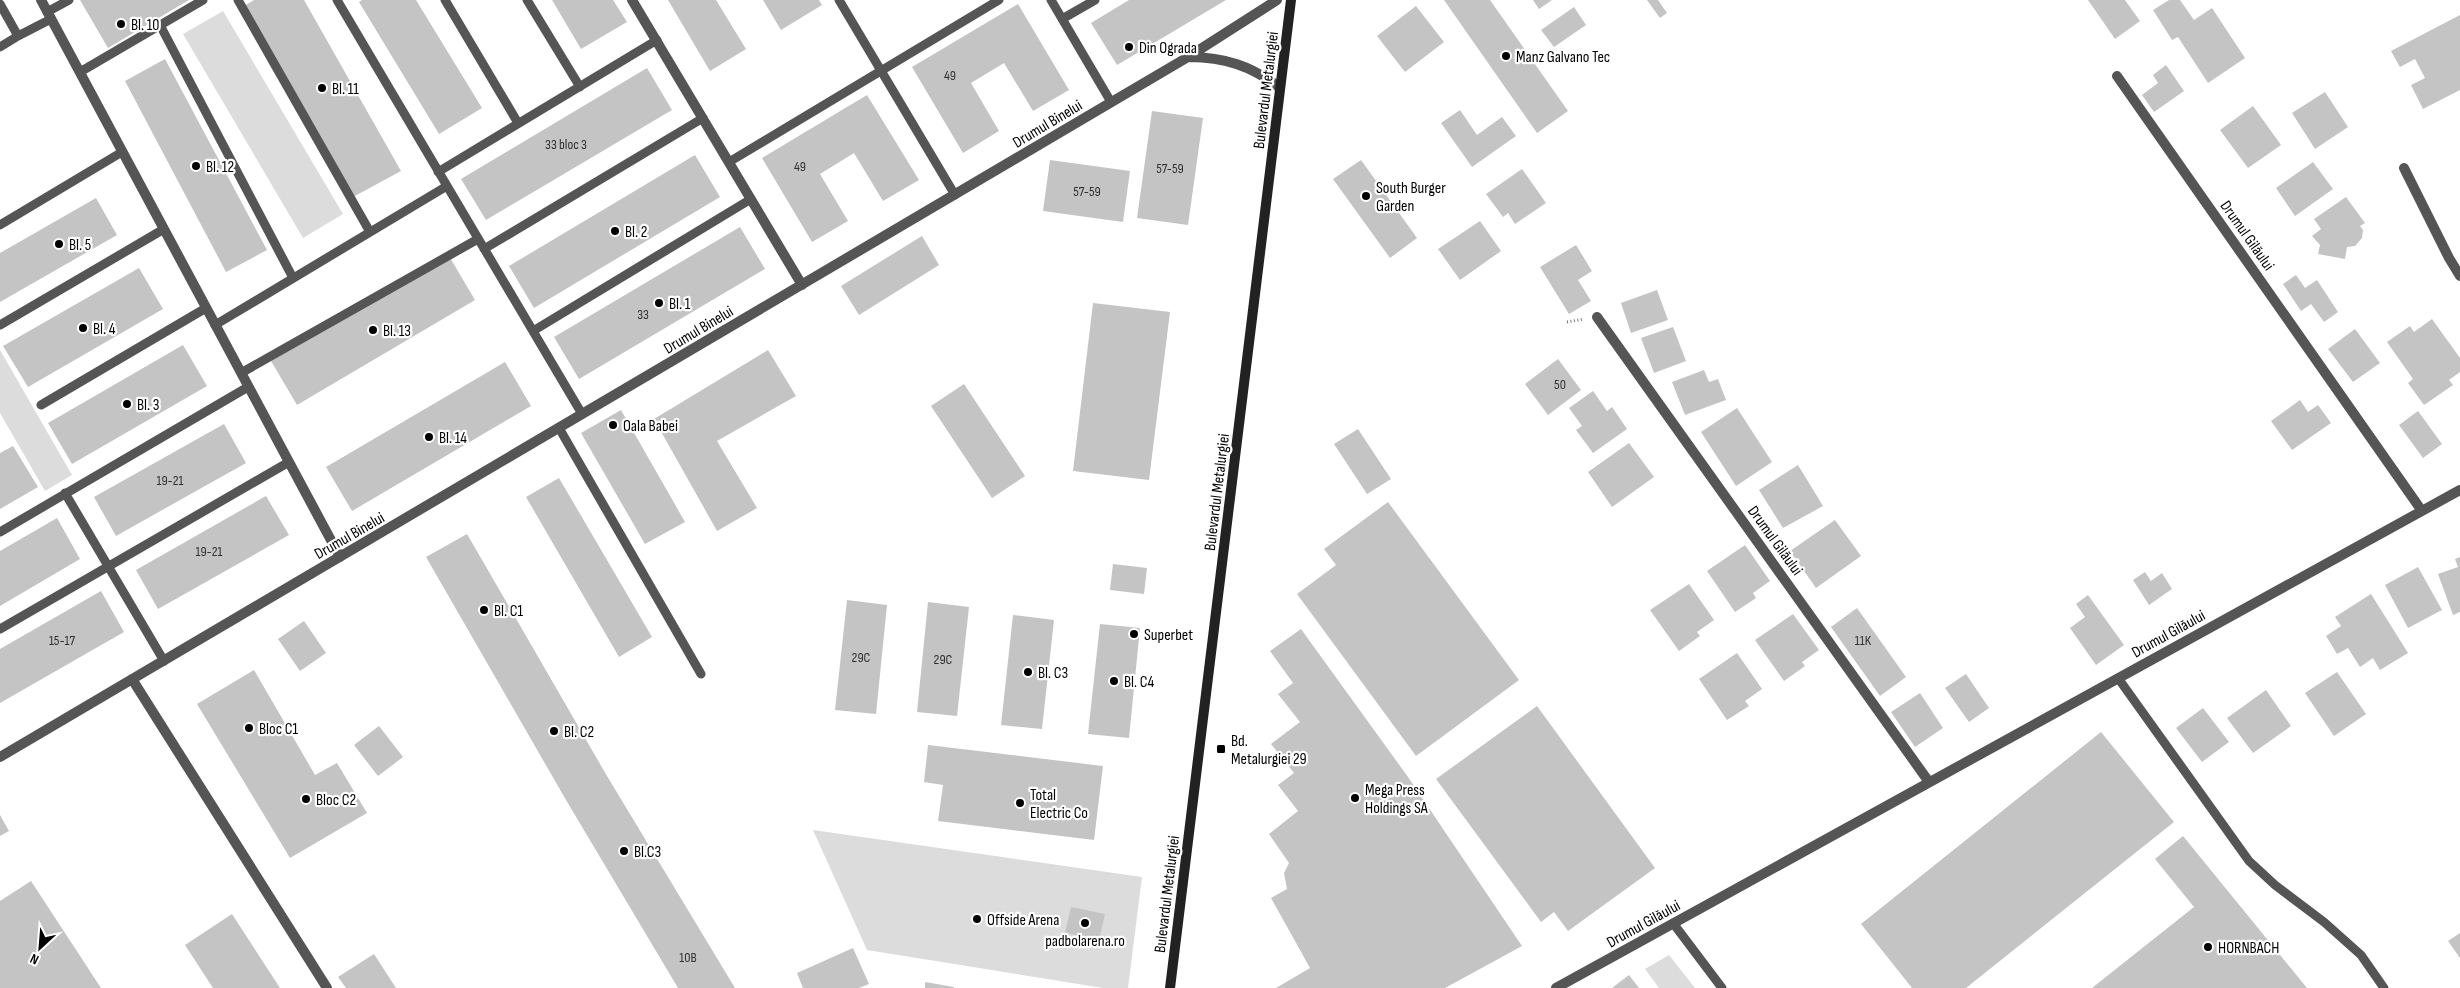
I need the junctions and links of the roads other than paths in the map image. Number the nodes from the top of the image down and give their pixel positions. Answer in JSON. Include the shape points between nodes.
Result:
{"nodes":[{"id":1,"x":41,"y":0,"type":"edge"},
{"id":2,"x":69,"y":0,"type":"edge"},
{"id":3,"x":203,"y":0,"type":"edge"},
{"id":4,"x":238,"y":0,"type":"edge"},
{"id":5,"x":338,"y":0,"type":"edge"},
{"id":6,"x":445,"y":0,"type":"edge"},
{"id":7,"x":527,"y":0,"type":"edge"},
{"id":8,"x":632,"y":0,"type":"edge"},
{"id":9,"x":839,"y":0,"type":"edge"},
{"id":10,"x":999,"y":0,"type":"edge"},
{"id":11,"x":1051,"y":0,"type":"edge"},
{"id":12,"x":1095,"y":0,"type":"edge"},
{"id":13,"x":1277,"y":0,"type":"edge"},
{"id":14,"x":1291,"y":0,"type":"edge"},
{"id":15,"x":0,"y":4,"type":"edge"},
{"id":16,"x":49,"y":16,"type":"junction"},
{"id":17,"x":1062,"y":19,"type":"junction"},
{"id":18,"x":160,"y":26,"type":"junction"},
{"id":19,"x":18,"y":36,"type":"junction"},
{"id":20,"x":656,"y":40,"type":"junction"},
{"id":21,"x":0,"y":47,"type":"edge"},
{"id":22,"x":1188,"y":57,"type":"junction"},
{"id":23,"x":881,"y":71,"type":"junction"},
{"id":24,"x":80,"y":72,"type":"junction"},
{"id":25,"x":2117,"y":76,"type":"dead end"},
{"id":26,"x":580,"y":87,"type":"junction"},
{"id":27,"x":1280,"y":88,"type":"junction"},
{"id":28,"x":1111,"y":102,"type":"junction"},
{"id":29,"x":703,"y":118,"type":"junction"},
{"id":30,"x":518,"y":123,"type":"junction"},
{"id":31,"x":122,"y":152,"type":"junction"},
{"id":32,"x":729,"y":162,"type":"junction"},
{"id":33,"x":2404,"y":168,"type":"dead end"},
{"id":34,"x":438,"y":172,"type":"junction"},
{"id":35,"x":447,"y":186,"type":"junction"},
{"id":36,"x":955,"y":195,"type":"junction"},
{"id":37,"x":751,"y":200,"type":"junction"},
{"id":38,"x":0,"y":224,"type":"edge"},
{"id":39,"x":164,"y":229,"type":"junction"},
{"id":40,"x":370,"y":232,"type":"junction"},
{"id":41,"x":478,"y":239,"type":"junction"},
{"id":42,"x":484,"y":249,"type":"junction"},
{"id":43,"x":2460,"y":276,"type":"edge"},
{"id":44,"x":293,"y":278,"type":"junction"},
{"id":45,"x":802,"y":284,"type":"junction"},
{"id":46,"x":206,"y":308,"type":"junction"},
{"id":47,"x":1597,"y":317,"type":"dead end"},
{"id":48,"x":0,"y":325,"type":"edge"},
{"id":49,"x":215,"y":325,"type":"junction"},
{"id":50,"x":533,"y":331,"type":"junction"},
{"id":51,"x":241,"y":373,"type":"junction"},
{"id":52,"x":248,"y":387,"type":"junction"},
{"id":53,"x":42,"y":405,"type":"dead end"},
{"id":54,"x":582,"y":414,"type":"junction"},
{"id":55,"x":559,"y":428,"type":"junction"},
{"id":56,"x":289,"y":462,"type":"junction"},
{"id":57,"x":2460,"y":490,"type":"edge"},
{"id":58,"x":66,"y":493,"type":"junction"},
{"id":59,"x":2422,"y":511,"type":"junction"},
{"id":60,"x":0,"y":532,"type":"edge"},
{"id":61,"x":340,"y":558,"type":"junction"},
{"id":62,"x":108,"y":566,"type":"junction"},
{"id":63,"x":0,"y":629,"type":"edge"},
{"id":64,"x":164,"y":661,"type":"junction"},
{"id":65,"x":701,"y":674,"type":"dead end"},
{"id":66,"x":2118,"y":678,"type":"junction"},
{"id":67,"x":132,"y":679,"type":"junction"},
{"id":68,"x":1,"y":754,"type":"edge"},
{"id":69,"x":1928,"y":782,"type":"junction"},
{"id":70,"x":1673,"y":923,"type":"junction"},
{"id":71,"x":327,"y":988,"type":"edge"},
{"id":72,"x":1170,"y":988,"type":"edge"},
{"id":73,"x":1556,"y":988,"type":"edge"},
{"id":74,"x":1722,"y":988,"type":"edge"},
{"id":75,"x":2384,"y":988,"type":"edge"}],
"edges":[{"from":1,"to":16,"type":"street"},
{"from":2,"to":16,"type":"lane"},
{"from":3,"to":18,"type":"lane"},
{"from":4,"to":40,"type":"lane"},
{"from":5,"to":34,"type":"lane"},
{"from":6,"to":30,"type":"lane"},
{"from":7,"to":26,"type":"lane"},
{"from":8,"to":20,"type":"street"},
{"from":9,"to":23,"type":"lane"},
{"from":10,"to":23,"type":"lane"},
{"from":11,"to":17,"type":"lane"},
{"from":12,"to":17,"type":"lane"},
{"from":13,"to":22,"type":"street","name":"Drumul Binelui"},
{"from":14,"to":27,"type":"main road","name":"Bulevardul Metalurgiei"},
{"from":15,"to":19,"type":"lane"},
{"from":16,"to":19,"type":"lane"},
{"from":16,"to":24,"type":"street"},
{"from":17,"to":28,"type":"lane"},
{"from":18,"to":24,"type":"lane"},
{"from":18,"to":44,"type":"lane"},
{"from":19,"to":21,"type":"lane"},
{"from":20,"to":26,"type":"lane"},
{"from":20,"to":29,"type":"street"},
{"from":22,"to":27,"type":"street","via":[[1223,59],[1238,64],[1261,74]]},
{"from":22,"to":28,"type":"street","name":"Drumul Binelui"},
{"from":23,"to":32,"type":"lane"},
{"from":23,"to":36,"type":"lane"},
{"from":24,"to":31,"type":"street"},
{"from":25,"to":59,"type":"street","name":"Drumul Gilăului"},
{"from":26,"to":30,"type":"lane"},
{"from":27,"to":72,"type":"main road","name":"Bulevardul Metalurgiei"},
{"from":28,"to":36,"type":"street","name":"Drumul Binelui"},
{"from":29,"to":32,"type":"street"},
{"from":29,"to":42,"type":"lane"},
{"from":30,"to":34,"type":"lane"},
{"from":31,"to":38,"type":"lane"},
{"from":31,"to":39,"type":"street"},
{"from":32,"to":37,"type":"street"},
{"from":33,"to":43,"type":"street"},
{"from":34,"to":35,"type":"lane"},
{"from":35,"to":40,"type":"lane"},
{"from":35,"to":41,"type":"lane"},
{"from":36,"to":45,"type":"street","name":"Drumul Binelui"},
{"from":37,"to":45,"type":"street"},
{"from":37,"to":50,"type":"lane"},
{"from":39,"to":46,"type":"street"},
{"from":39,"to":48,"type":"lane"},
{"from":40,"to":44,"type":"lane"},
{"from":41,"to":42,"type":"lane"},
{"from":41,"to":51,"type":"lane"},
{"from":42,"to":50,"type":"lane"},
{"from":44,"to":49,"type":"lane"},
{"from":45,"to":54,"type":"street","name":"Drumul Binelui"},
{"from":46,"to":49,"type":"street"},
{"from":46,"to":53,"type":"lane"},
{"from":47,"to":69,"type":"street","name":"Drumul Gilăului"},
{"from":49,"to":51,"type":"street"},
{"from":50,"to":54,"type":"lane"},
{"from":51,"to":52,"type":"street"},
{"from":52,"to":56,"type":"street"},
{"from":52,"to":58,"type":"lane"},
{"from":54,"to":55,"type":"street","name":"Drumul Binelui"},
{"from":55,"to":61,"type":"street","name":"Drumul Binelui"},
{"from":55,"to":65,"type":"lane"},
{"from":56,"to":61,"type":"street"},
{"from":56,"to":62,"type":"lane"},
{"from":57,"to":59,"type":"street","name":"Drumul Gilăului"},
{"from":58,"to":60,"type":"lane"},
{"from":58,"to":62,"type":"lane"},
{"from":59,"to":66,"type":"street","name":"Drumul Gilăului"},
{"from":61,"to":64,"type":"street","name":"Drumul Binelui"},
{"from":62,"to":63,"type":"lane"},
{"from":62,"to":64,"type":"lane"},
{"from":64,"to":67,"type":"street","name":"Drumul Binelui"},
{"from":66,"to":69,"type":"street","name":"Drumul Gilăului"},
{"from":66,"to":75,"type":"lane","via":[[2249,861],[2361,955]]},
{"from":67,"to":68,"type":"street","name":"Drumul Binelui"},
{"from":67,"to":71,"type":"street"},
{"from":69,"to":70,"type":"street","name":"Drumul Gilăului"},
{"from":70,"to":73,"type":"street","name":"Drumul Gilăului"},
{"from":70,"to":74,"type":"lane"}]}
